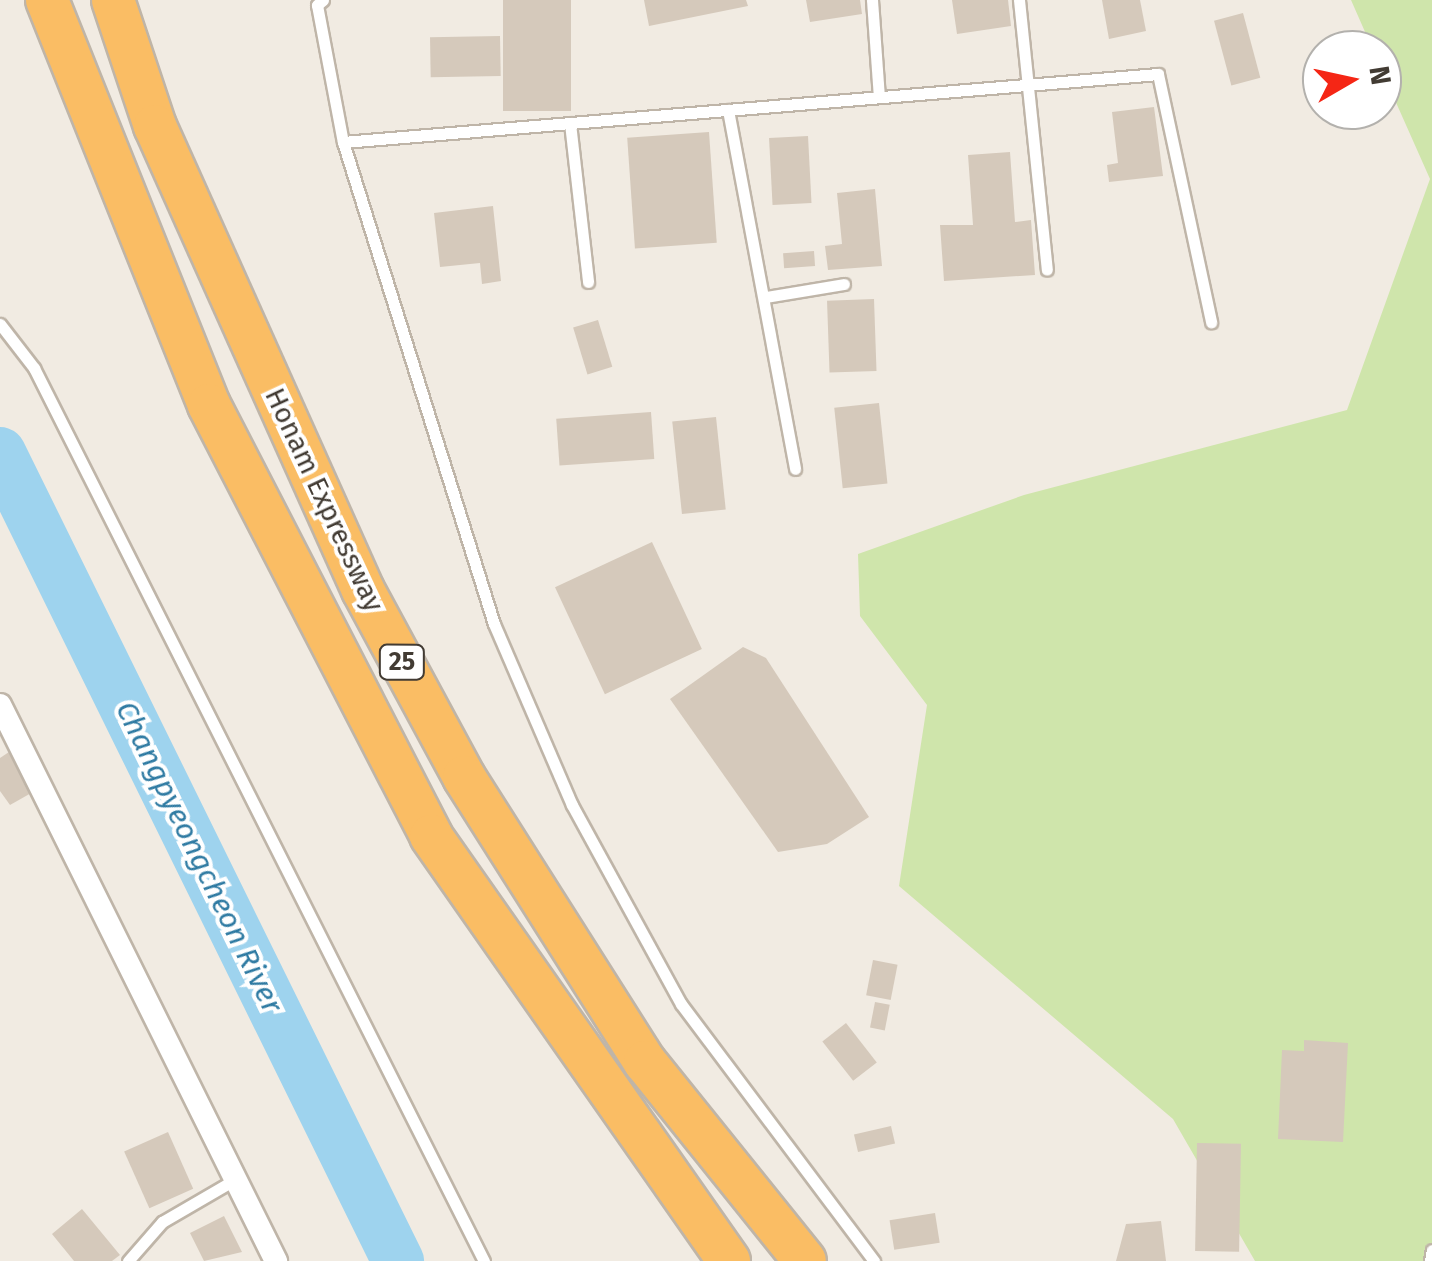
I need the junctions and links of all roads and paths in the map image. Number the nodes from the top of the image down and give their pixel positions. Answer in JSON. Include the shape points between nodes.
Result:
{"nodes":[{"id":1,"x":47,"y":0,"type":"edge"},
{"id":2,"x":113,"y":0,"type":"edge"},
{"id":3,"x":323,"y":0,"type":"edge"},
{"id":4,"x":872,"y":0,"type":"edge"},
{"id":5,"x":1019,"y":0,"type":"edge"},
{"id":6,"x":1028,"y":85,"type":"junction"},
{"id":7,"x":878,"y":98,"type":"junction"},
{"id":8,"x":728,"y":110,"type":"junction"},
{"id":9,"x":570,"y":124,"type":"junction"},
{"id":10,"x":343,"y":142,"type":"junction"},
{"id":11,"x":1047,"y":270,"type":"dead end"},
{"id":12,"x":588,"y":282,"type":"dead end"},
{"id":13,"x":844,"y":284,"type":"dead end"},
{"id":14,"x":766,"y":297,"type":"junction"},
{"id":15,"x":1211,"y":322,"type":"dead end"},
{"id":16,"x":0,"y":324,"type":"edge"},
{"id":17,"x":795,"y":469,"type":"dead end"},
{"id":18,"x":0,"y":705,"type":"edge"},
{"id":19,"x":236,"y":1179,"type":"junction"},
{"id":20,"x":1432,"y":1250,"type":"edge"},
{"id":21,"x":128,"y":1261,"type":"edge"},
{"id":22,"x":276,"y":1261,"type":"edge"},
{"id":23,"x":484,"y":1261,"type":"edge"},
{"id":24,"x":729,"y":1261,"type":"edge"},
{"id":25,"x":805,"y":1261,"type":"edge"},
{"id":26,"x":874,"y":1261,"type":"edge"},
{"id":27,"x":1430,"y":1261,"type":"edge"}],
"edges":[{"from":1,"to":24,"type":"highway","name":"Honam Expressway","number":"25","via":[[209,406],[431,836]]},
{"from":2,"to":25,"type":"highway","name":"Honam Expressway","number":"25","via":[[155,126],[363,590],[464,776],[645,1062]]},
{"from":3,"to":10,"type":"lane","via":[[316,5]]},
{"from":4,"to":7,"type":"lane"},
{"from":5,"to":6,"type":"lane"},
{"from":6,"to":7,"type":"lane"},
{"from":6,"to":11,"type":"lane"},
{"from":6,"to":15,"type":"lane","via":[[1158,74]]},
{"from":7,"to":8,"type":"lane"},
{"from":8,"to":9,"type":"lane"},
{"from":8,"to":14,"type":"lane"},
{"from":9,"to":10,"type":"lane"},
{"from":9,"to":12,"type":"lane"},
{"from":10,"to":26,"type":"lane","via":[[494,624],[572,805],[681,1004]]},
{"from":13,"to":14,"type":"lane"},
{"from":14,"to":17,"type":"lane"},
{"from":16,"to":23,"type":"lane","via":[[34,368]]},
{"from":18,"to":19,"type":"street"},
{"from":19,"to":21,"type":"lane","via":[[162,1222]]},
{"from":19,"to":22,"type":"street"},
{"from":20,"to":27,"type":"lane"}]}
